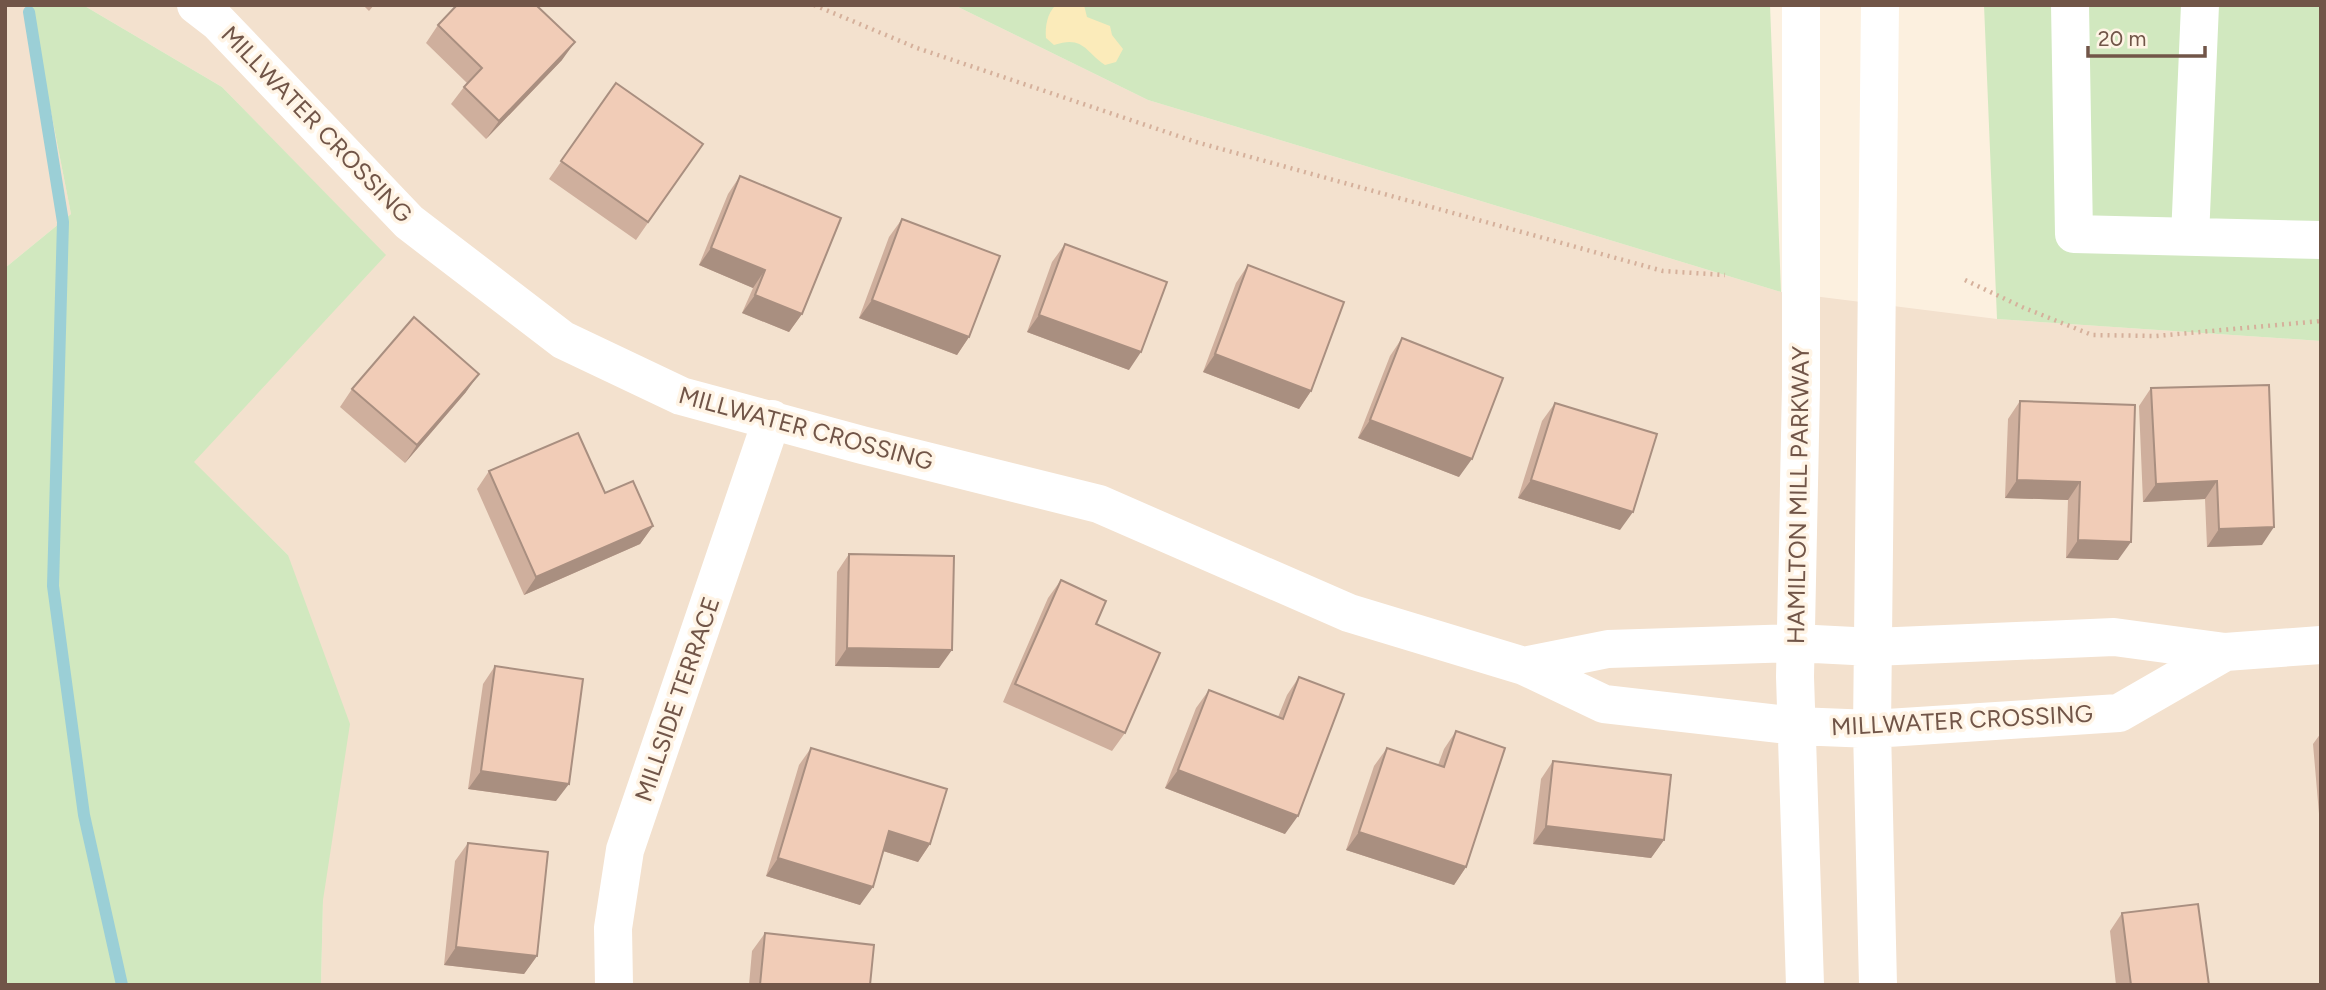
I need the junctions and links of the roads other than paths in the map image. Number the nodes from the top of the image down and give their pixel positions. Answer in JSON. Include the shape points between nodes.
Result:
{"nodes":[{"id":1,"x":196,"y":5,"type":"edge"},
{"id":2,"x":1801,"y":5,"type":"edge"},
{"id":3,"x":1880,"y":5,"type":"edge"},
{"id":4,"x":2070,"y":5,"type":"edge"},
{"id":5,"x":2200,"y":5,"type":"edge"},
{"id":6,"x":2190,"y":237,"type":"junction"},
{"id":7,"x":2321,"y":240,"type":"edge"},
{"id":8,"x":772,"y":419,"type":"junction"},
{"id":9,"x":2321,"y":618,"type":"edge"},
{"id":10,"x":1795,"y":643,"type":"junction"},
{"id":11,"x":2321,"y":645,"type":"edge"},
{"id":12,"x":1873,"y":647,"type":"junction"},
{"id":13,"x":2225,"y":652,"type":"junction"},
{"id":14,"x":1524,"y":666,"type":"junction"},
{"id":15,"x":1796,"y":726,"type":"junction"},
{"id":16,"x":1872,"y":729,"type":"junction"},
{"id":17,"x":614,"y":985,"type":"edge"},
{"id":18,"x":1805,"y":985,"type":"edge"},
{"id":19,"x":1878,"y":985,"type":"edge"}],
"edges":[{"from":1,"to":8,"type":"street","name":"MILLWATER CROSSING","via":[[218,22],[410,222],[563,341],[681,396]]},
{"from":2,"to":10,"type":"street","name":"HAMILTON MILL PARKWAY","via":[[1801,387]]},
{"from":3,"to":12,"type":"street"},
{"from":4,"to":6,"type":"street","via":[[2074,234]]},
{"from":5,"to":6,"type":"street"},
{"from":6,"to":7,"type":"street"},
{"from":8,"to":14,"type":"street","name":"MILLWATER CROSSING","via":[[1099,504],[1349,613]]},
{"from":8,"to":17,"type":"street","name":"MILLSIDE TERRACE","via":[[625,850],[613,928]]},
{"from":9,"to":11,"type":"street"},
{"from":10,"to":12,"type":"street","name":"MILLWATER CROSSING"},
{"from":10,"to":14,"type":"street","name":"MILLWATER CROSSING","via":[[1608,649]]},
{"from":10,"to":15,"type":"street","name":"HAMILTON MILL PARKWAY"},
{"from":11,"to":13,"type":"street","name":"MILLWATER CROSSING"},
{"from":12,"to":13,"type":"street","name":"MILLWATER CROSSING","via":[[2114,636]]},
{"from":12,"to":16,"type":"street"},
{"from":13,"to":16,"type":"street","name":"MILLWATER CROSSING","via":[[2119,713]]},
{"from":14,"to":15,"type":"street","name":"MILLWATER CROSSING","via":[[1604,704]]},
{"from":15,"to":16,"type":"street","name":"MILLWATER CROSSING"},
{"from":15,"to":18,"type":"street","name":"HAMILTON MILL PARKWAY"},
{"from":16,"to":19,"type":"street"}]}
